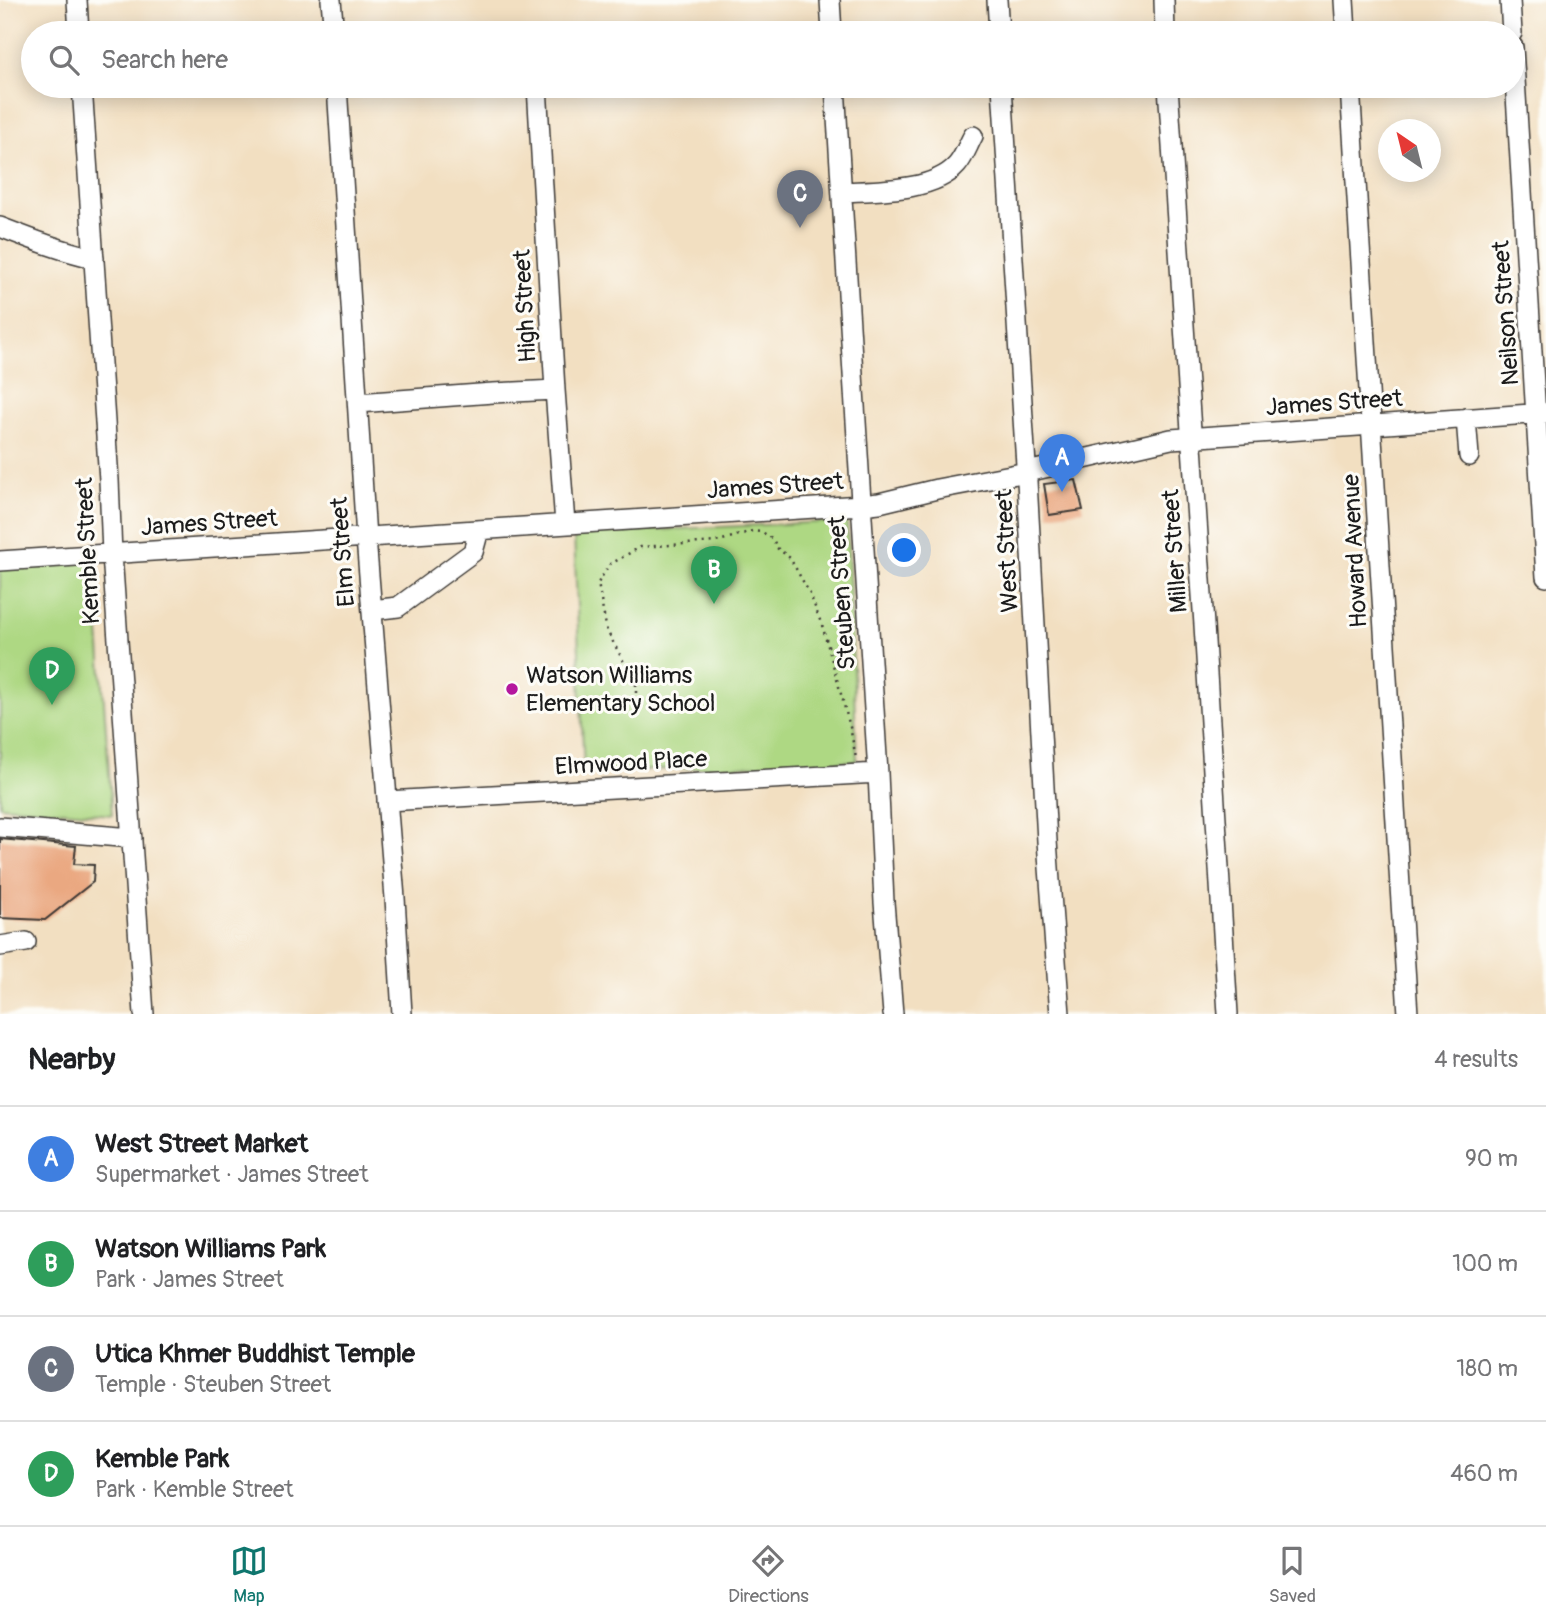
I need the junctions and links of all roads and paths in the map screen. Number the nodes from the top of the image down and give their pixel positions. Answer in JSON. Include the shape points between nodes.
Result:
{"nodes":[{"id":1,"x":77,"y":0,"type":"edge"},
{"id":2,"x":331,"y":0,"type":"edge"},
{"id":3,"x":830,"y":0,"type":"edge"},
{"id":4,"x":997,"y":0,"type":"edge"},
{"id":5,"x":1164,"y":0,"type":"edge"},
{"id":6,"x":1344,"y":0,"type":"edge"},
{"id":7,"x":1510,"y":0,"type":"edge"},
{"id":8,"x":78,"y":21,"type":"edge"},
{"id":9,"x":333,"y":21,"type":"edge"},
{"id":10,"x":831,"y":21,"type":"edge"},
{"id":11,"x":998,"y":21,"type":"edge"},
{"id":12,"x":1165,"y":21,"type":"edge"},
{"id":13,"x":1345,"y":21,"type":"edge"},
{"id":14,"x":1511,"y":21,"type":"edge"},
{"id":15,"x":83,"y":98,"type":"edge"},
{"id":16,"x":338,"y":98,"type":"edge"},
{"id":17,"x":538,"y":98,"type":"edge"},
{"id":18,"x":836,"y":98,"type":"edge"},
{"id":19,"x":1003,"y":98,"type":"edge"},
{"id":20,"x":1169,"y":98,"type":"edge"},
{"id":21,"x":1351,"y":98,"type":"edge"},
{"id":22,"x":1517,"y":98,"type":"edge"},
{"id":23,"x":974,"y":136,"type":"dead end"},
{"id":24,"x":842,"y":192,"type":"junction"},
{"id":25,"x":0,"y":227,"type":"edge"},
{"id":26,"x":94,"y":258,"type":"junction"},
{"id":27,"x":555,"y":390,"type":"junction"},
{"id":28,"x":358,"y":403,"type":"junction"},
{"id":29,"x":1541,"y":413,"type":"edge"},
{"id":30,"x":1466,"y":418,"type":"junction"},
{"id":31,"x":1372,"y":425,"type":"junction"},
{"id":32,"x":1192,"y":437,"type":"junction"},
{"id":33,"x":1469,"y":456,"type":"dead end"},
{"id":34,"x":1027,"y":472,"type":"junction"},
{"id":35,"x":860,"y":505,"type":"junction"},
{"id":36,"x":565,"y":524,"type":"junction"},
{"id":37,"x":479,"y":530,"type":"junction"},
{"id":38,"x":366,"y":538,"type":"junction"},
{"id":39,"x":112,"y":554,"type":"junction"},
{"id":40,"x":0,"y":561,"type":"edge"},
{"id":41,"x":1546,"y":577,"type":"edge"},
{"id":42,"x":372,"y":610,"type":"junction"},
{"id":43,"x":636,"y":700,"type":"dead end"},
{"id":44,"x":857,"y":761,"type":"dead end"},
{"id":45,"x":878,"y":773,"type":"junction"},
{"id":46,"x":387,"y":801,"type":"junction"},
{"id":47,"x":0,"y":827,"type":"edge"},
{"id":48,"x":132,"y":838,"type":"junction"},
{"id":49,"x":26,"y":942,"type":"dead end"},
{"id":50,"x":0,"y":946,"type":"edge"},
{"id":51,"x":144,"y":1014,"type":"edge"},
{"id":52,"x":402,"y":1014,"type":"edge"},
{"id":53,"x":893,"y":1014,"type":"edge"},
{"id":54,"x":1060,"y":1014,"type":"edge"},
{"id":55,"x":1227,"y":1014,"type":"edge"},
{"id":56,"x":1408,"y":1014,"type":"edge"}],
"edges":[{"from":1,"to":8,"type":"street"},
{"from":2,"to":9,"type":"street"},
{"from":3,"to":10,"type":"street"},
{"from":4,"to":11,"type":"street"},
{"from":5,"to":12,"type":"street"},
{"from":6,"to":13,"type":"street"},
{"from":7,"to":14,"type":"street"},
{"from":15,"to":26,"type":"street","name":"Kemble Street"},
{"from":16,"to":28,"type":"street","name":"Elm Street"},
{"from":17,"to":27,"type":"street","name":"High Street"},
{"from":18,"to":24,"type":"street","name":"Steuben Street"},
{"from":19,"to":34,"type":"street","name":"West Street"},
{"from":20,"to":32,"type":"street","name":"Miller Street"},
{"from":21,"to":31,"type":"street","name":"Howard Avenue"},
{"from":22,"to":29,"type":"street","name":"Neilson Street"},
{"from":23,"to":24,"type":"street","via":[[957,165],[938,180]]},
{"from":24,"to":35,"type":"street","name":"Steuben Street"},
{"from":25,"to":26,"type":"street"},
{"from":26,"to":39,"type":"street","name":"Kemble Street"},
{"from":27,"to":28,"type":"street"},
{"from":27,"to":36,"type":"street","name":"High Street"},
{"from":28,"to":38,"type":"street","name":"Elm Street"},
{"from":29,"to":30,"type":"street","name":"James Street"},
{"from":29,"to":41,"type":"street","name":"Neilson Street"},
{"from":30,"to":31,"type":"street","name":"James Street"},
{"from":30,"to":33,"type":"street"},
{"from":31,"to":32,"type":"street","name":"James Street"},
{"from":31,"to":56,"type":"street","name":"Howard Avenue"},
{"from":32,"to":34,"type":"street","name":"James Street"},
{"from":32,"to":55,"type":"street","name":"Miller Street"},
{"from":34,"to":35,"type":"street","name":"James Street"},
{"from":34,"to":54,"type":"street","name":"West Street"},
{"from":35,"to":36,"type":"street","name":"James Street"},
{"from":35,"to":45,"type":"street","name":"Steuben Street"},
{"from":36,"to":37,"type":"street","name":"James Street"},
{"from":37,"to":38,"type":"street","name":"James Street"},
{"from":37,"to":42,"type":"street","via":[[473,552],[398,607]]},
{"from":38,"to":39,"type":"street","name":"James Street"},
{"from":38,"to":42,"type":"street","name":"Elm Street"},
{"from":39,"to":40,"type":"street","name":"James Street"},
{"from":39,"to":48,"type":"street","name":"Kemble Street"},
{"from":42,"to":46,"type":"street","name":"Elm Street"},
{"from":43,"to":44,"type":"path","via":[[636,684],[607,631],[598,583],[609,565],[640,547],[716,542],[762,532],[790,558],[810,594]]},
{"from":45,"to":46,"type":"street","name":"Elmwood Place"},
{"from":45,"to":53,"type":"street","name":"Steuben Street"},
{"from":46,"to":52,"type":"street","name":"Elm Street"},
{"from":47,"to":48,"type":"street"},
{"from":48,"to":51,"type":"street","name":"Kemble Street"},
{"from":49,"to":50,"type":"street"}]}
